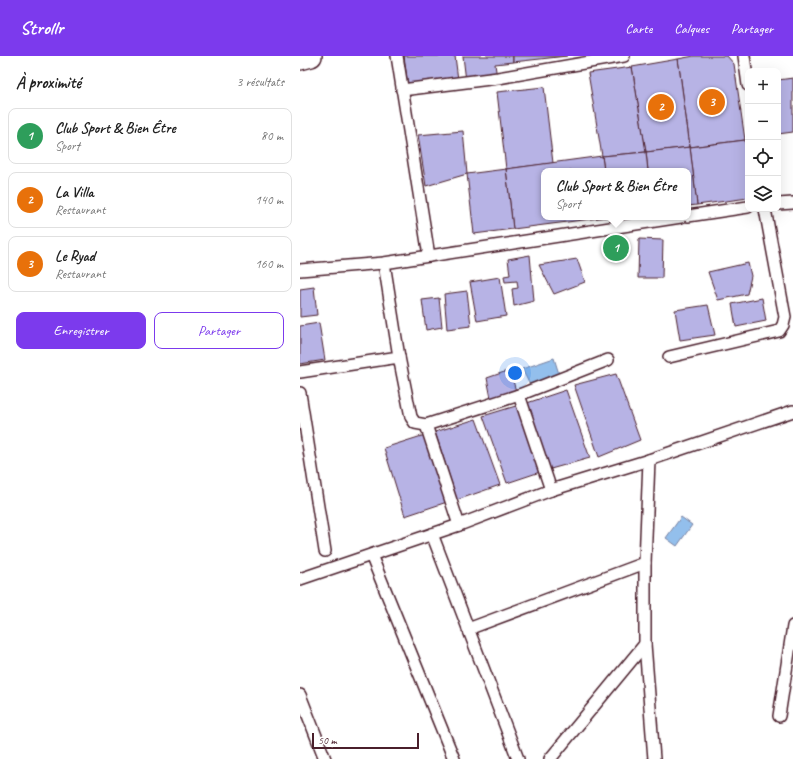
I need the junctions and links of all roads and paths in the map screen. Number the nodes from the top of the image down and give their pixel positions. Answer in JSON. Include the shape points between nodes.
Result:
{"nodes":[{"id":1,"x":311,"y":56,"type":"edge"},
{"id":2,"x":397,"y":56,"type":"edge"},
{"id":3,"x":624,"y":56,"type":"edge"},
{"id":4,"x":744,"y":56,"type":"edge"},
{"id":5,"x":300,"y":59,"type":"edge"},
{"id":6,"x":588,"y":59,"type":"edge"},
{"id":7,"x":746,"y":68,"type":"edge"},
{"id":8,"x":402,"y":90,"type":"junction"},
{"id":9,"x":793,"y":203,"type":"edge"},
{"id":10,"x":781,"y":204,"type":"edge"},
{"id":11,"x":745,"y":207,"type":"edge"},
{"id":12,"x":766,"y":212,"type":"edge"},
{"id":13,"x":691,"y":216,"type":"edge"},
{"id":14,"x":662,"y":220,"type":"edge"},
{"id":15,"x":429,"y":256,"type":"junction"},
{"id":16,"x":384,"y":263,"type":"junction"},
{"id":17,"x":300,"y":270,"type":"edge"},
{"id":18,"x":399,"y":357,"type":"junction"},
{"id":19,"x":669,"y":357,"type":"dead end"},
{"id":20,"x":608,"y":360,"type":"dead end"},
{"id":21,"x":300,"y":372,"type":"edge"},
{"id":22,"x":300,"y":393,"type":"edge"},
{"id":23,"x":519,"y":395,"type":"junction"},
{"id":24,"x":793,"y":411,"type":"edge"},
{"id":25,"x":426,"y":425,"type":"junction"},
{"id":26,"x":649,"y":460,"type":"junction"},
{"id":27,"x":551,"y":490,"type":"junction"},
{"id":28,"x":459,"y":525,"type":"junction"},
{"id":29,"x":432,"y":534,"type":"junction"},
{"id":30,"x":326,"y":551,"type":"dead end"},
{"id":31,"x":371,"y":555,"type":"junction"},
{"id":32,"x":645,"y":563,"type":"junction"},
{"id":33,"x":300,"y":579,"type":"edge"},
{"id":34,"x":793,"y":626,"type":"edge"},
{"id":35,"x":468,"y":629,"type":"junction"},
{"id":36,"x":644,"y":644,"type":"junction"},
{"id":37,"x":300,"y":694,"type":"edge"},
{"id":38,"x":779,"y":716,"type":"dead end"},
{"id":39,"x":324,"y":759,"type":"edge"},
{"id":40,"x":454,"y":759,"type":"edge"},
{"id":41,"x":518,"y":759,"type":"edge"},
{"id":42,"x":550,"y":759,"type":"edge"},
{"id":43,"x":654,"y":759,"type":"edge"}],
"edges":[{"from":1,"to":5,"type":"highway"},
{"from":2,"to":8,"type":"street"},
{"from":3,"to":6,"type":"street"},
{"from":4,"to":7,"type":"street"},
{"from":6,"to":8,"type":"street","via":[[498,78]]},
{"from":8,"to":15,"type":"street"},
{"from":9,"to":10,"type":"street"},
{"from":11,"to":13,"type":"street"},
{"from":12,"to":19,"type":"street","via":[[785,317],[783,325],[779,331]]},
{"from":14,"to":15,"type":"street"},
{"from":15,"to":16,"type":"street"},
{"from":16,"to":17,"type":"street"},
{"from":16,"to":18,"type":"street"},
{"from":18,"to":21,"type":"street"},
{"from":18,"to":25,"type":"street","via":[[411,417],[415,423]]},
{"from":20,"to":23,"type":"street"},
{"from":22,"to":30,"type":"street"},
{"from":23,"to":25,"type":"street"},
{"from":23,"to":27,"type":"street"},
{"from":24,"to":26,"type":"street"},
{"from":25,"to":28,"type":"street"},
{"from":26,"to":27,"type":"street"},
{"from":26,"to":32,"type":"street"},
{"from":27,"to":28,"type":"street"},
{"from":28,"to":29,"type":"street"},
{"from":29,"to":31,"type":"street"},
{"from":29,"to":35,"type":"street"},
{"from":31,"to":33,"type":"street"},
{"from":31,"to":40,"type":"street"},
{"from":32,"to":35,"type":"street"},
{"from":32,"to":36,"type":"street"},
{"from":34,"to":38,"type":"street"},
{"from":35,"to":41,"type":"street"},
{"from":36,"to":42,"type":"street"},
{"from":36,"to":43,"type":"street"},
{"from":37,"to":39,"type":"street"}]}
